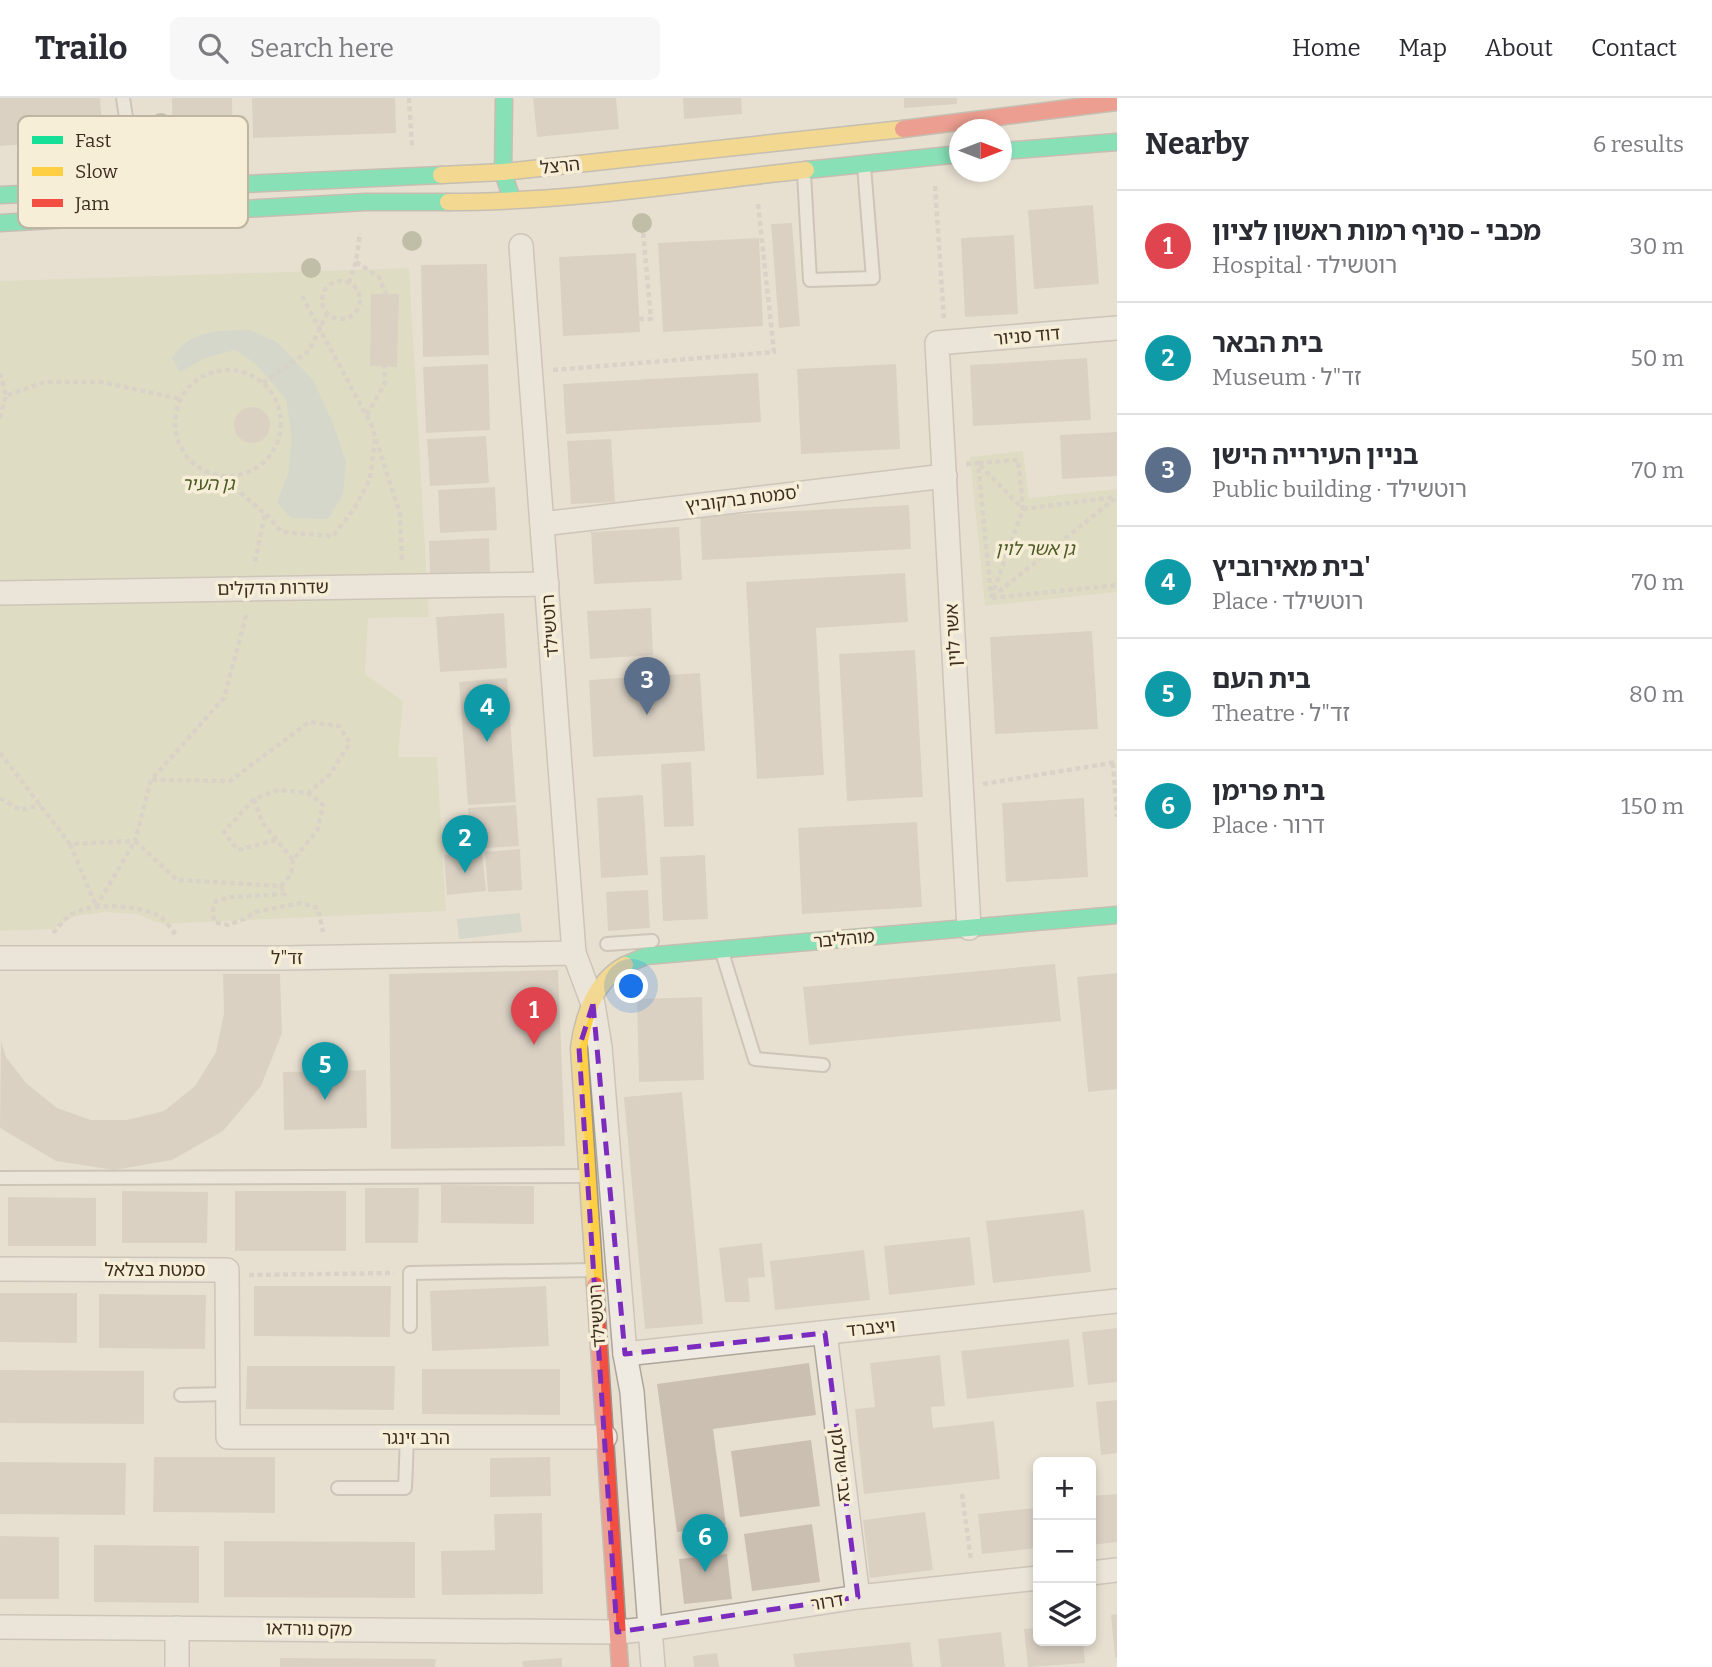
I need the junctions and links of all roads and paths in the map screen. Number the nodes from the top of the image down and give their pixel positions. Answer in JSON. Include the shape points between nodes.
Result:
{"nodes":[{"id":1,"x":123,"y":98,"type":"edge"},
{"id":2,"x":409,"y":98,"type":"edge"},
{"id":3,"x":504,"y":99,"type":"edge"},
{"id":4,"x":1117,"y":102,"type":"edge"},
{"id":5,"x":126,"y":116,"type":"edge"},
{"id":6,"x":1117,"y":142,"type":"edge"},
{"id":7,"x":501,"y":144,"type":"junction"},
{"id":8,"x":1012,"y":150,"type":"edge"},
{"id":9,"x":949,"y":155,"type":"edge"},
{"id":10,"x":933,"y":156,"type":"junction"},
{"id":11,"x":863,"y":163,"type":"junction"},
{"id":12,"x":803,"y":170,"type":"junction"},
{"id":13,"x":510,"y":171,"type":"junction"},
{"id":14,"x":473,"y":174,"type":"junction"},
{"id":15,"x":414,"y":176,"type":"junction"},
{"id":16,"x":755,"y":176,"type":"junction"},
{"id":17,"x":248,"y":184,"type":"edge"},
{"id":18,"x":639,"y":188,"type":"junction"},
{"id":19,"x":18,"y":194,"type":"edge"},
{"id":20,"x":0,"y":195,"type":"edge"},
{"id":21,"x":512,"y":200,"type":"junction"},
{"id":22,"x":365,"y":202,"type":"junction"},
{"id":23,"x":248,"y":209,"type":"edge"},
{"id":24,"x":18,"y":222,"type":"edge"},
{"id":25,"x":0,"y":223,"type":"edge"},
{"id":26,"x":521,"y":246,"type":"dead end"},
{"id":27,"x":356,"y":262,"type":"junction"},
{"id":28,"x":349,"y":283,"type":"junction"},
{"id":29,"x":386,"y":294,"type":"dead end"},
{"id":30,"x":302,"y":296,"type":"dead end"},
{"id":31,"x":328,"y":312,"type":"junction"},
{"id":32,"x":944,"y":316,"type":"dead end"},
{"id":33,"x":639,"y":319,"type":"dead end"},
{"id":34,"x":1117,"y":328,"type":"edge"},
{"id":35,"x":321,"y":330,"type":"junction"},
{"id":36,"x":937,"y":343,"type":"joint"},
{"id":37,"x":384,"y":366,"type":"dead end"},
{"id":38,"x":530,"y":372,"type":"junction"},
{"id":39,"x":0,"y":373,"type":"edge"},
{"id":40,"x":265,"y":381,"type":"junction"},
{"id":41,"x":6,"y":396,"type":"junction"},
{"id":42,"x":180,"y":399,"type":"junction"},
{"id":43,"x":366,"y":416,"type":"junction"},
{"id":44,"x":0,"y":418,"type":"edge"},
{"id":45,"x":375,"y":436,"type":"junction"},
{"id":46,"x":978,"y":463,"type":"junction"},
{"id":47,"x":944,"y":471,"type":"junction"},
{"id":48,"x":221,"y":476,"type":"junction"},
{"id":49,"x":1117,"y":497,"type":"edge"},
{"id":50,"x":1023,"y":509,"type":"junction"},
{"id":51,"x":265,"y":514,"type":"junction"},
{"id":52,"x":542,"y":524,"type":"junction"},
{"id":53,"x":547,"y":584,"type":"junction"},
{"id":54,"x":1117,"y":585,"type":"edge"},
{"id":55,"x":404,"y":586,"type":"junction"},
{"id":56,"x":250,"y":589,"type":"junction"},
{"id":57,"x":0,"y":593,"type":"edge"},
{"id":58,"x":991,"y":598,"type":"junction"},
{"id":59,"x":0,"y":753,"type":"edge"},
{"id":60,"x":1115,"y":762,"type":"edge"},
{"id":61,"x":151,"y":780,"type":"junction"},
{"id":62,"x":961,"y":788,"type":"junction"},
{"id":63,"x":308,"y":793,"type":"junction"},
{"id":64,"x":1116,"y":795,"type":"edge"},
{"id":65,"x":0,"y":797,"type":"edge"},
{"id":66,"x":254,"y":799,"type":"junction"},
{"id":67,"x":41,"y":805,"type":"junction"},
{"id":68,"x":1117,"y":817,"type":"edge"},
{"id":69,"x":276,"y":840,"type":"junction"},
{"id":70,"x":135,"y":841,"type":"junction"},
{"id":71,"x":70,"y":844,"type":"junction"},
{"id":72,"x":293,"y":860,"type":"junction"},
{"id":73,"x":281,"y":886,"type":"junction"},
{"id":74,"x":96,"y":907,"type":"junction"},
{"id":75,"x":1117,"y":915,"type":"edge"},
{"id":76,"x":969,"y":928,"type":"junction"},
{"id":77,"x":50,"y":936,"type":"dead end"},
{"id":78,"x":178,"y":939,"type":"dead end"},
{"id":79,"x":685,"y":939,"type":"dead end"},
{"id":80,"x":659,"y":941,"type":"dead end"},
{"id":81,"x":607,"y":944,"type":"dead end"},
{"id":82,"x":721,"y":950,"type":"junction"},
{"id":83,"x":574,"y":953,"type":"junction"},
{"id":84,"x":328,"y":957,"type":"junction"},
{"id":85,"x":0,"y":958,"type":"edge"},
{"id":86,"x":593,"y":1003,"type":"junction"},
{"id":87,"x":823,"y":1065,"type":"dead end"},
{"id":88,"x":587,"y":1176,"type":"junction"},
{"id":89,"x":0,"y":1178,"type":"edge"},
{"id":90,"x":0,"y":1269,"type":"edge"},
{"id":91,"x":594,"y":1270,"type":"junction"},
{"id":92,"x":410,"y":1273,"type":"junction"},
{"id":93,"x":262,"y":1275,"type":"dead end"},
{"id":94,"x":1117,"y":1301,"type":"edge"},
{"id":95,"x":410,"y":1326,"type":"dead end"},
{"id":96,"x":825,"y":1333,"type":"junction"},
{"id":97,"x":625,"y":1354,"type":"junction"},
{"id":98,"x":227,"y":1394,"type":"junction"},
{"id":99,"x":181,"y":1395,"type":"dead end"},
{"id":100,"x":228,"y":1437,"type":"joint"},
{"id":101,"x":605,"y":1437,"type":"junction"},
{"id":102,"x":407,"y":1438,"type":"junction"},
{"id":103,"x":338,"y":1488,"type":"dead end"},
{"id":104,"x":962,"y":1494,"type":"dead end"},
{"id":105,"x":1117,"y":1570,"type":"edge"},
{"id":106,"x":1096,"y":1572,"type":"edge"},
{"id":107,"x":1033,"y":1579,"type":"edge"},
{"id":108,"x":974,"y":1586,"type":"junction"},
{"id":109,"x":858,"y":1597,"type":"junction"},
{"id":110,"x":0,"y":1627,"type":"edge"},
{"id":111,"x":177,"y":1628,"type":"junction"},
{"id":112,"x":649,"y":1629,"type":"junction"},
{"id":113,"x":617,"y":1632,"type":"junction"},
{"id":114,"x":177,"y":1667,"type":"edge"},
{"id":115,"x":620,"y":1667,"type":"edge"},
{"id":116,"x":653,"y":1667,"type":"edge"}],
"edges":[{"from":1,"to":5,"type":"lane"},
{"from":2,"to":15,"type":"path"},
{"from":3,"to":7,"type":"main road"},
{"from":3,"to":13,"type":"main road"},
{"from":4,"to":13,"type":"main road","name":"הרצל","via":[[827,139]]},
{"from":6,"to":8,"type":"main road"},
{"from":7,"to":13,"type":"main road"},
{"from":7,"to":14,"type":"main road","via":[[491,165]]},
{"from":9,"to":10,"type":"main road","name":"הרצל"},
{"from":10,"to":11,"type":"main road","name":"הרצל"},
{"from":10,"to":32,"type":"path"},
{"from":11,"to":12,"type":"main road","name":"הרצל"},
{"from":11,"to":12,"type":"lane","via":[[873,278],[810,280]]},
{"from":12,"to":16,"type":"main road","name":"הרצל"},
{"from":13,"to":14,"type":"main road","name":"הרצל"},
{"from":13,"to":21,"type":"main road"},
{"from":14,"to":15,"type":"main road","name":"הרצל"},
{"from":15,"to":17,"type":"main road","name":"הרצל"},
{"from":16,"to":18,"type":"main road","name":"הרצל"},
{"from":16,"to":38,"type":"path","via":[[774,352]]},
{"from":18,"to":21,"type":"main road","name":"הרצל"},
{"from":18,"to":33,"type":"path","via":[[651,319]]},
{"from":19,"to":20,"type":"main road","name":"הרצל"},
{"from":21,"to":22,"type":"main road","name":"הרצל"},
{"from":22,"to":23,"type":"main road","name":"הרצל"},
{"from":22,"to":27,"type":"path"},
{"from":24,"to":25,"type":"main road","name":"הרצל"},
{"from":26,"to":38,"type":"street","name":"רוטשילד"},
{"from":27,"to":28,"type":"path"},
{"from":27,"to":29,"type":"path","via":[[379,277]]},
{"from":28,"to":31,"type":"path","via":[[327,288],[323,299]]},
{"from":28,"to":31,"type":"path","via":[[360,296],[358,309],[342,319]]},
{"from":30,"to":35,"type":"path"},
{"from":31,"to":35,"type":"path"},
{"from":34,"to":36,"type":"street","name":"דוד סניור"},
{"from":35,"to":40,"type":"path","via":[[309,351]]},
{"from":35,"to":43,"type":"path"},
{"from":36,"to":47,"type":"street","name":"אשר לוין"},
{"from":37,"to":43,"type":"path","via":[[385,383]]},
{"from":38,"to":52,"type":"street","name":"רוטשילד"},
{"from":39,"to":41,"type":"path"},
{"from":40,"to":42,"type":"path","via":[[236,370],[220,370],[190,385]]},
{"from":40,"to":48,"type":"path","via":[[280,415],[275,447],[253,470]]},
{"from":41,"to":42,"type":"path","via":[[44,382],[102,382]]},
{"from":41,"to":44,"type":"path"},
{"from":42,"to":48,"type":"path","via":[[176,432],[181,448],[205,471]]},
{"from":43,"to":45,"type":"path"},
{"from":45,"to":51,"type":"path","via":[[370,479],[333,536],[282,532]]},
{"from":45,"to":55,"type":"path","via":[[400,514]]},
{"from":46,"to":47,"type":"path"},
{"from":46,"to":50,"type":"path"},
{"from":46,"to":50,"type":"path","via":[[1018,460]]},
{"from":46,"to":58,"type":"path"},
{"from":47,"to":52,"type":"street","name":"סמטת ברקוביץ'"},
{"from":47,"to":62,"type":"street","name":"אשר לוין"},
{"from":48,"to":51,"type":"path"},
{"from":49,"to":50,"type":"path"},
{"from":49,"to":58,"type":"path"},
{"from":50,"to":58,"type":"path"},
{"from":51,"to":56,"type":"path"},
{"from":52,"to":53,"type":"street","name":"רוטשילד"},
{"from":53,"to":55,"type":"street","name":"שדרות הדקלים"},
{"from":53,"to":83,"type":"street","name":"רוטשילד"},
{"from":54,"to":58,"type":"path"},
{"from":55,"to":56,"type":"street","name":"שדרות הדקלים"},
{"from":56,"to":57,"type":"street","name":"שדרות הדקלים"},
{"from":56,"to":61,"type":"path","via":[[224,698]]},
{"from":59,"to":67,"type":"path"},
{"from":60,"to":62,"type":"path"},
{"from":60,"to":64,"type":"path"},
{"from":61,"to":63,"type":"path","via":[[230,781],[309,722],[339,726],[351,743],[330,774]]},
{"from":61,"to":70,"type":"path"},
{"from":62,"to":76,"type":"street","name":"אשר לוין"},
{"from":63,"to":66,"type":"path","via":[[278,790]]},
{"from":63,"to":72,"type":"path","via":[[323,805],[317,831]]},
{"from":64,"to":68,"type":"path"},
{"from":65,"to":67,"type":"path","via":[[20,810]]},
{"from":66,"to":69,"type":"path","via":[[262,822]]},
{"from":66,"to":69,"type":"path","via":[[224,832],[238,850]]},
{"from":67,"to":71,"type":"path"},
{"from":69,"to":72,"type":"path"},
{"from":70,"to":71,"type":"path"},
{"from":70,"to":73,"type":"path","via":[[177,880]]},
{"from":70,"to":74,"type":"path"},
{"from":71,"to":74,"type":"path"},
{"from":72,"to":73,"type":"path","via":[[291,874]]},
{"from":73,"to":84,"type":"path","via":[[285,894],[216,901],[214,922],[228,925],[255,912],[302,902],[317,908]]},
{"from":74,"to":77,"type":"path","via":[[69,915]]},
{"from":74,"to":78,"type":"path","via":[[134,908],[161,918]]},
{"from":75,"to":76,"type":"main road","name":"מוהליבר"},
{"from":76,"to":82,"type":"main road","name":"מוהליבר"},
{"from":79,"to":82,"type":"lane","via":[[711,937]]},
{"from":80,"to":81,"type":"lane"},
{"from":82,"to":86,"type":"main road","name":"מוהליבר","via":[[646,956],[621,967],[601,984]]},
{"from":82,"to":87,"type":"lane","via":[[755,1059]]},
{"from":83,"to":84,"type":"street","name":"זד\"ל"},
{"from":83,"to":86,"type":"street","name":"רוטשילד"},
{"from":84,"to":85,"type":"street","name":"זד\"ל"},
{"from":86,"to":88,"type":"main road","name":"רוטשילד","via":[[582,1026],[579,1048]]},
{"from":86,"to":97,"type":"street","name":"רוטשילד"},
{"from":88,"to":89,"type":"lane"},
{"from":88,"to":91,"type":"main road","name":"רוטשילד"},
{"from":90,"to":98,"type":"street","name":"סמטת בצלאל","via":[[227,1270],[234,1315]]},
{"from":91,"to":92,"type":"lane"},
{"from":91,"to":101,"type":"main road","name":"רוטשילד"},
{"from":92,"to":93,"type":"path"},
{"from":92,"to":95,"type":"lane"},
{"from":94,"to":96,"type":"street","name":"ויצברד"},
{"from":96,"to":97,"type":"street","name":"ויצברד"},
{"from":96,"to":109,"type":"street","name":"צבי שולמן"},
{"from":97,"to":112,"type":"street","name":"רוטשילד","via":[[632,1392]]},
{"from":98,"to":99,"type":"lane"},
{"from":98,"to":100,"type":"street","name":"סמטת בצלאל"},
{"from":100,"to":102,"type":"street","name":"הרב זינגר"},
{"from":101,"to":102,"type":"street","name":"הרב זינגר"},
{"from":101,"to":113,"type":"main road","name":"רוטשילד"},
{"from":102,"to":103,"type":"lane","via":[[405,1488]]},
{"from":104,"to":108,"type":"path"},
{"from":105,"to":106,"type":"street"},
{"from":107,"to":108,"type":"street","name":"דרור"},
{"from":108,"to":109,"type":"street","name":"דרור"},
{"from":109,"to":112,"type":"street","name":"דרור"},
{"from":110,"to":111,"type":"street","name":"מקס נורדאו"},
{"from":111,"to":113,"type":"street","name":"מקס נורדאו"},
{"from":111,"to":114,"type":"street"},
{"from":112,"to":113,"type":"street","name":"דרור"},
{"from":112,"to":116,"type":"street","name":"רוטשילד"},
{"from":113,"to":115,"type":"main road","name":"רוטשילד"}]}
